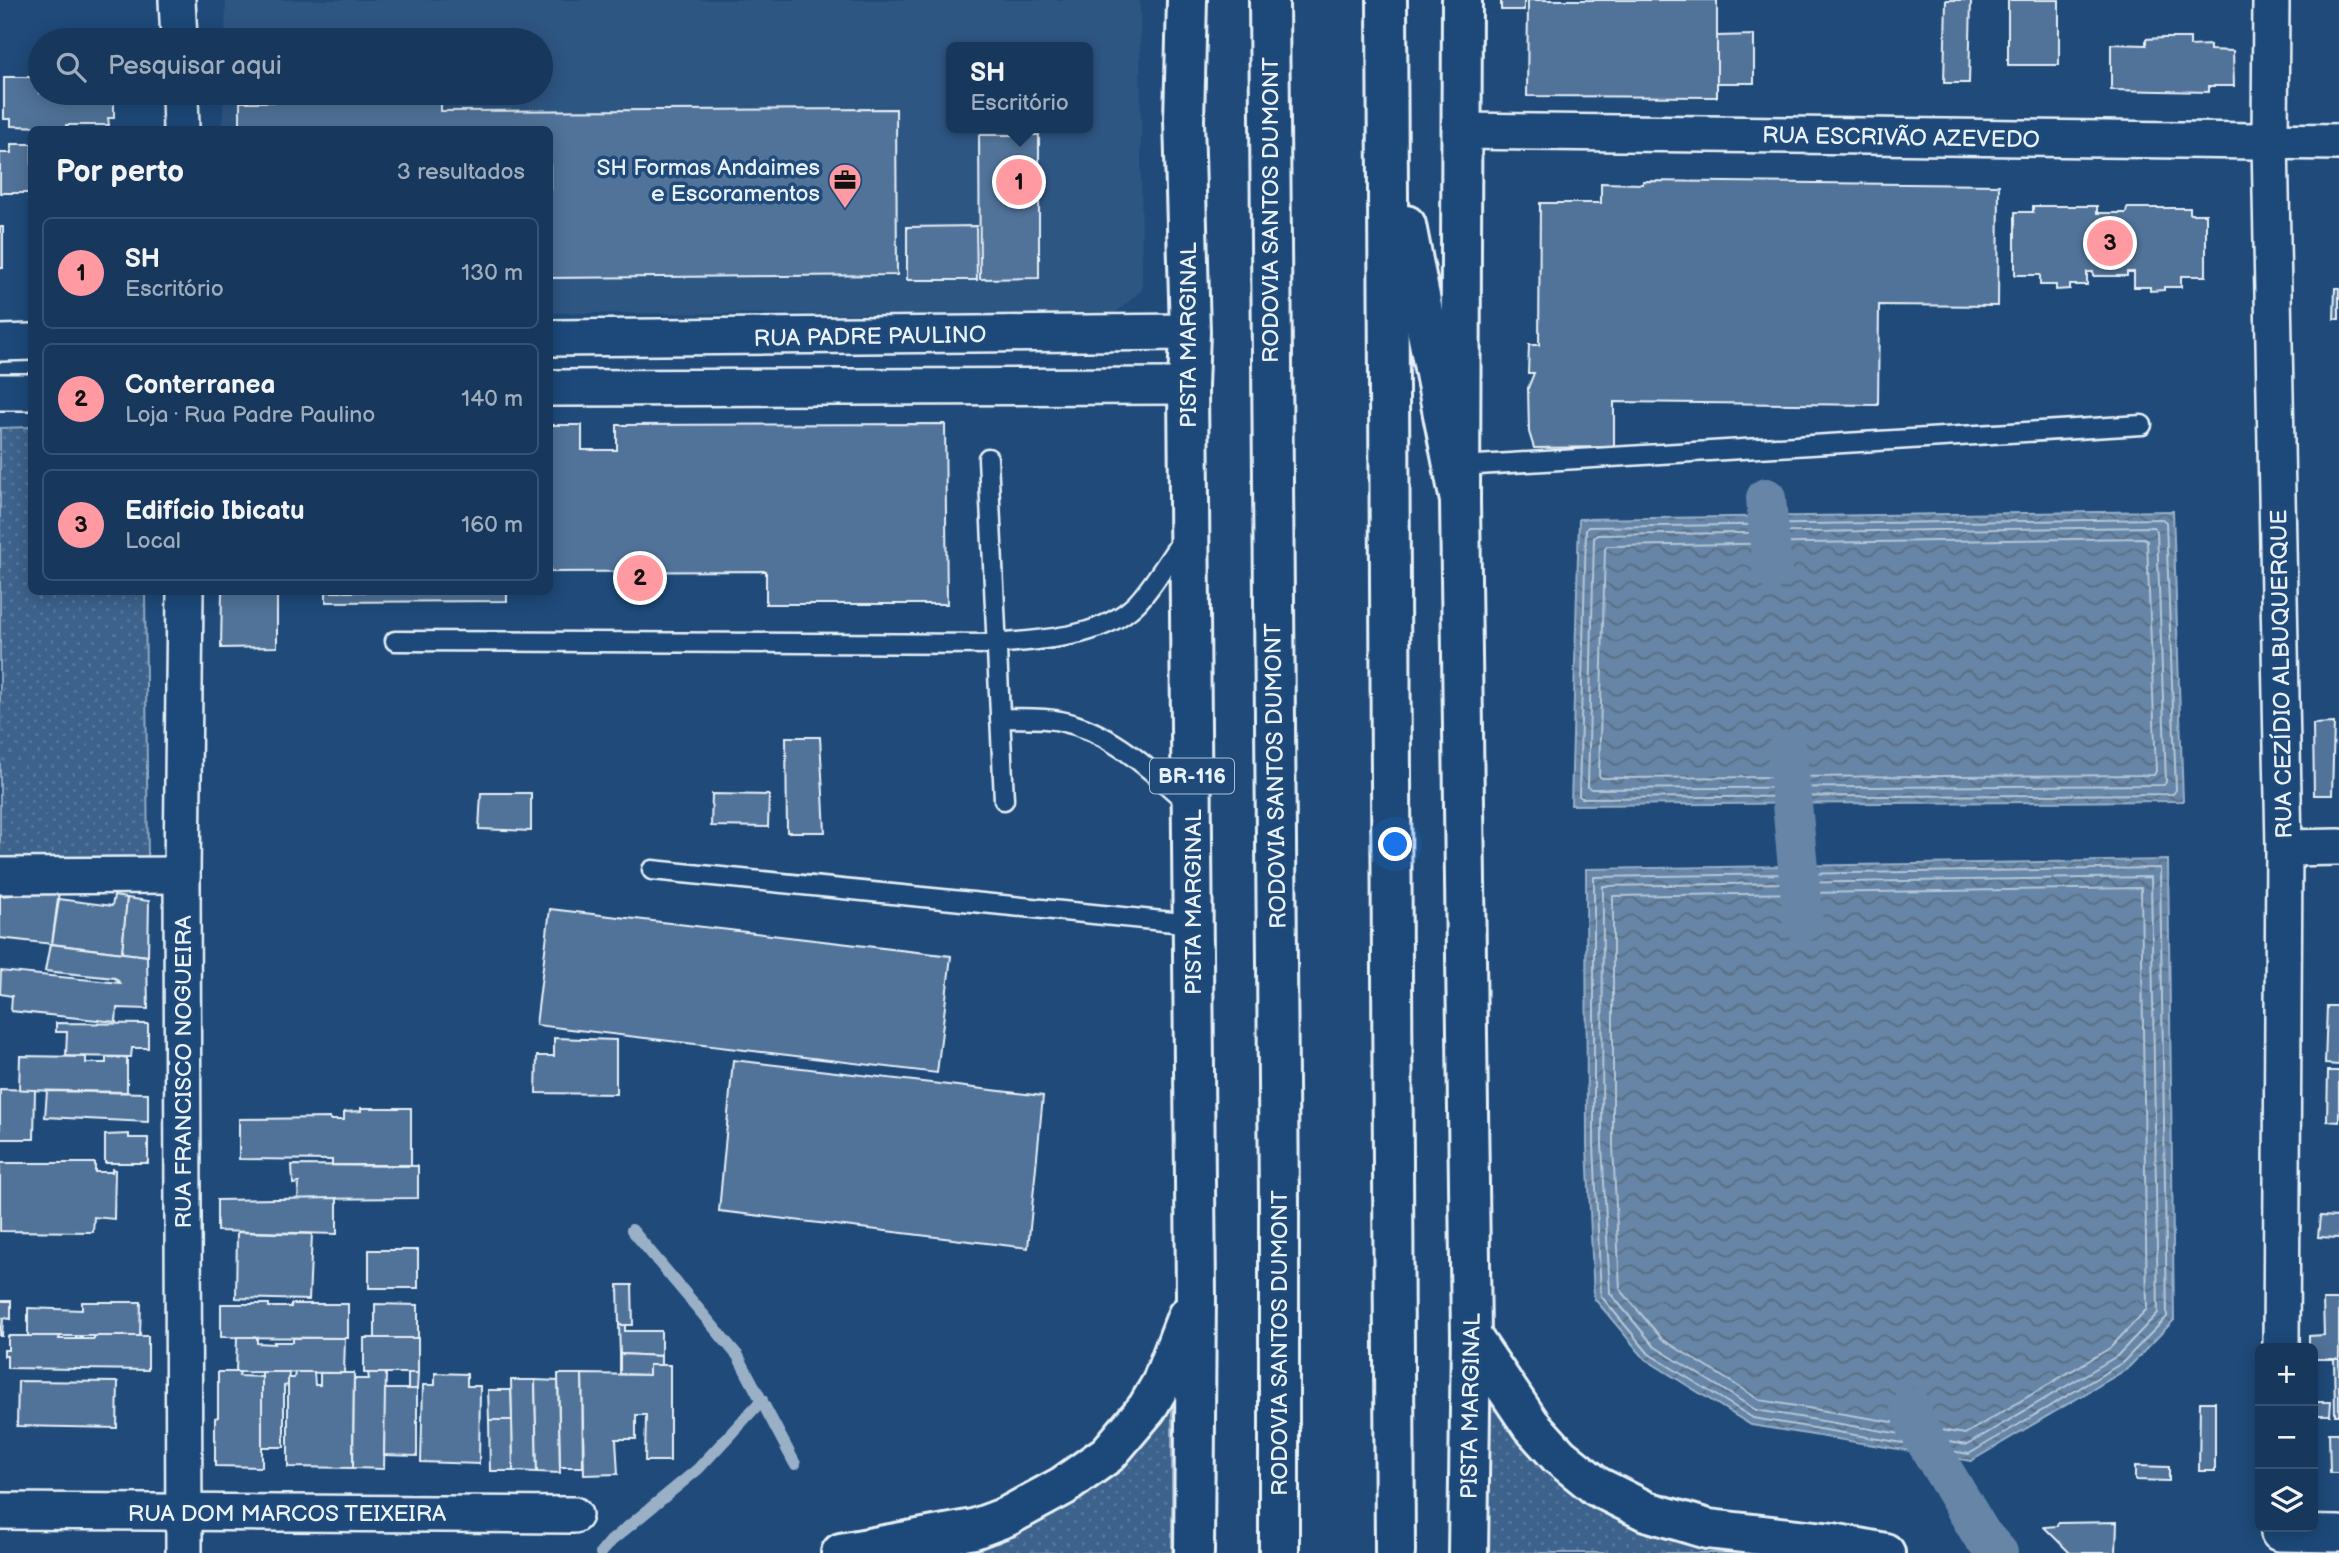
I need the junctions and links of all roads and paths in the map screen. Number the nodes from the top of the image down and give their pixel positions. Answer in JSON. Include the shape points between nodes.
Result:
{"nodes":[{"id":1,"x":177,"y":0,"type":"edge"},
{"id":2,"x":1187,"y":0,"type":"edge"},
{"id":3,"x":1269,"y":0,"type":"edge"},
{"id":4,"x":1387,"y":0,"type":"edge"},
{"id":5,"x":1462,"y":0,"type":"edge"},
{"id":6,"x":2272,"y":0,"type":"edge"},
{"id":7,"x":178,"y":28,"type":"edge"},
{"id":8,"x":180,"y":105,"type":"edge"},
{"id":9,"x":181,"y":126,"type":"edge"},
{"id":10,"x":1463,"y":131,"type":"junction"},
{"id":11,"x":1388,"y":136,"type":"junction"},
{"id":12,"x":2270,"y":142,"type":"junction"},
{"id":13,"x":2339,"y":142,"type":"edge"},
{"id":14,"x":1190,"y":332,"type":"junction"},
{"id":15,"x":553,"y":338,"type":"edge"},
{"id":16,"x":28,"y":342,"type":"edge"},
{"id":17,"x":0,"y":343,"type":"edge"},
{"id":18,"x":1188,"y":386,"type":"junction"},
{"id":19,"x":553,"y":388,"type":"edge"},
{"id":20,"x":0,"y":392,"type":"edge"},
{"id":21,"x":28,"y":392,"type":"edge"},
{"id":22,"x":2142,"y":425,"type":"dead end"},
{"id":23,"x":988,"y":457,"type":"dead end"},
{"id":24,"x":1460,"y":484,"type":"junction"},
{"id":25,"x":1189,"y":530,"type":"junction"},
{"id":26,"x":185,"y":595,"type":"edge"},
{"id":27,"x":396,"y":641,"type":"dead end"},
{"id":28,"x":997,"y":644,"type":"junction"},
{"id":29,"x":1000,"y":718,"type":"junction"},
{"id":30,"x":1004,"y":800,"type":"dead end"},
{"id":31,"x":1192,"y":806,"type":"junction"},
{"id":32,"x":2339,"y":847,"type":"edge"},
{"id":33,"x":2284,"y":848,"type":"junction"},
{"id":34,"x":652,"y":870,"type":"dead end"},
{"id":35,"x":0,"y":876,"type":"edge"},
{"id":36,"x":182,"y":876,"type":"junction"},
{"id":37,"x":1193,"y":924,"type":"junction"},
{"id":38,"x":1196,"y":1295,"type":"junction"},
{"id":39,"x":1471,"y":1336,"type":"junction"},
{"id":40,"x":2281,"y":1343,"type":"edge"},
{"id":41,"x":0,"y":1511,"type":"edge"},
{"id":42,"x":184,"y":1513,"type":"junction"},
{"id":43,"x":574,"y":1515,"type":"dead end"},
{"id":44,"x":2339,"y":1534,"type":"edge"},
{"id":45,"x":2279,"y":1538,"type":"edge"},
{"id":46,"x":184,"y":1553,"type":"edge"},
{"id":47,"x":841,"y":1553,"type":"edge"},
{"id":48,"x":1194,"y":1553,"type":"edge"},
{"id":49,"x":1279,"y":1553,"type":"edge"},
{"id":50,"x":1395,"y":1553,"type":"edge"},
{"id":51,"x":1468,"y":1553,"type":"edge"},
{"id":52,"x":1885,"y":1553,"type":"edge"}],
"edges":[{"from":1,"to":7,"type":"street"},
{"from":2,"to":14,"type":"main road","name":"PISTA MARGINAL","number":"BR-116","via":[[1184,120]]},
{"from":3,"to":49,"type":"main road","name":"RODOVIA SANTOS DUMONT"},
{"from":4,"to":11,"type":"main road"},
{"from":5,"to":10,"type":"main road","name":"PISTA MARGINAL"},
{"from":6,"to":12,"type":"street","name":"RUA CEZÍDIO ALBUQUERQUE"},
{"from":8,"to":9,"type":"street"},
{"from":10,"to":12,"type":"street","name":"RUA ESCRIVÃO AZEVEDO"},
{"from":10,"to":24,"type":"main road","name":"PISTA MARGINAL"},
{"from":11,"to":24,"type":"main road"},
{"from":11,"to":50,"type":"main road"},
{"from":12,"to":13,"type":"street","name":"RUA ESCRIVÃO AZEVEDO"},
{"from":12,"to":33,"type":"street","name":"RUA CEZÍDIO ALBUQUERQUE"},
{"from":14,"to":15,"type":"street","name":"RUA PADRE PAULINO"},
{"from":14,"to":18,"type":"main road","name":"PISTA MARGINAL","number":"BR-116"},
{"from":16,"to":17,"type":"street"},
{"from":18,"to":19,"type":"street"},
{"from":18,"to":25,"type":"main road","name":"PISTA MARGINAL","number":"BR-116"},
{"from":20,"to":21,"type":"street"},
{"from":22,"to":24,"type":"lane"},
{"from":23,"to":28,"type":"lane"},
{"from":24,"to":39,"type":"main road","name":"PISTA MARGINAL"},
{"from":25,"to":28,"type":"lane","via":[[1135,605],[1103,626],[1064,638]]},
{"from":25,"to":31,"type":"main road","name":"PISTA MARGINAL","number":"BR-116"},
{"from":26,"to":36,"type":"street","name":"RUA FRANCISCO NOGUEIRA"},
{"from":27,"to":28,"type":"lane"},
{"from":28,"to":29,"type":"lane"},
{"from":29,"to":30,"type":"lane"},
{"from":29,"to":31,"type":"lane","via":[[1059,720],[1098,733],[1136,758]]},
{"from":31,"to":37,"type":"main road","name":"PISTA MARGINAL","number":"BR-116"},
{"from":32,"to":33,"type":"street"},
{"from":33,"to":40,"type":"street","name":"RUA CEZÍDIO ALBUQUERQUE"},
{"from":34,"to":37,"type":"lane"},
{"from":35,"to":36,"type":"street"},
{"from":36,"to":42,"type":"street","name":"RUA FRANCISCO NOGUEIRA"},
{"from":37,"to":38,"type":"main road","name":"PISTA MARGINAL","number":"BR-116"},
{"from":38,"to":47,"type":"main road","via":[[1161,1384],[1108,1454],[1063,1486],[974,1529]]},
{"from":38,"to":48,"type":"main road","name":"PISTA MARGINAL","number":"BR-116"},
{"from":39,"to":51,"type":"main road","name":"PISTA MARGINAL"},
{"from":39,"to":52,"type":"main road","via":[[1531,1425],[1559,1456],[1597,1486],[1646,1511],[1708,1530]]},
{"from":41,"to":42,"type":"street","name":"RUA DOM MARCOS TEIXEIRA"},
{"from":42,"to":43,"type":"street","name":"RUA DOM MARCOS TEIXEIRA"},
{"from":42,"to":46,"type":"street","name":"RUA FRANCISCO NOGUEIRA"},
{"from":44,"to":45,"type":"street"}]}
